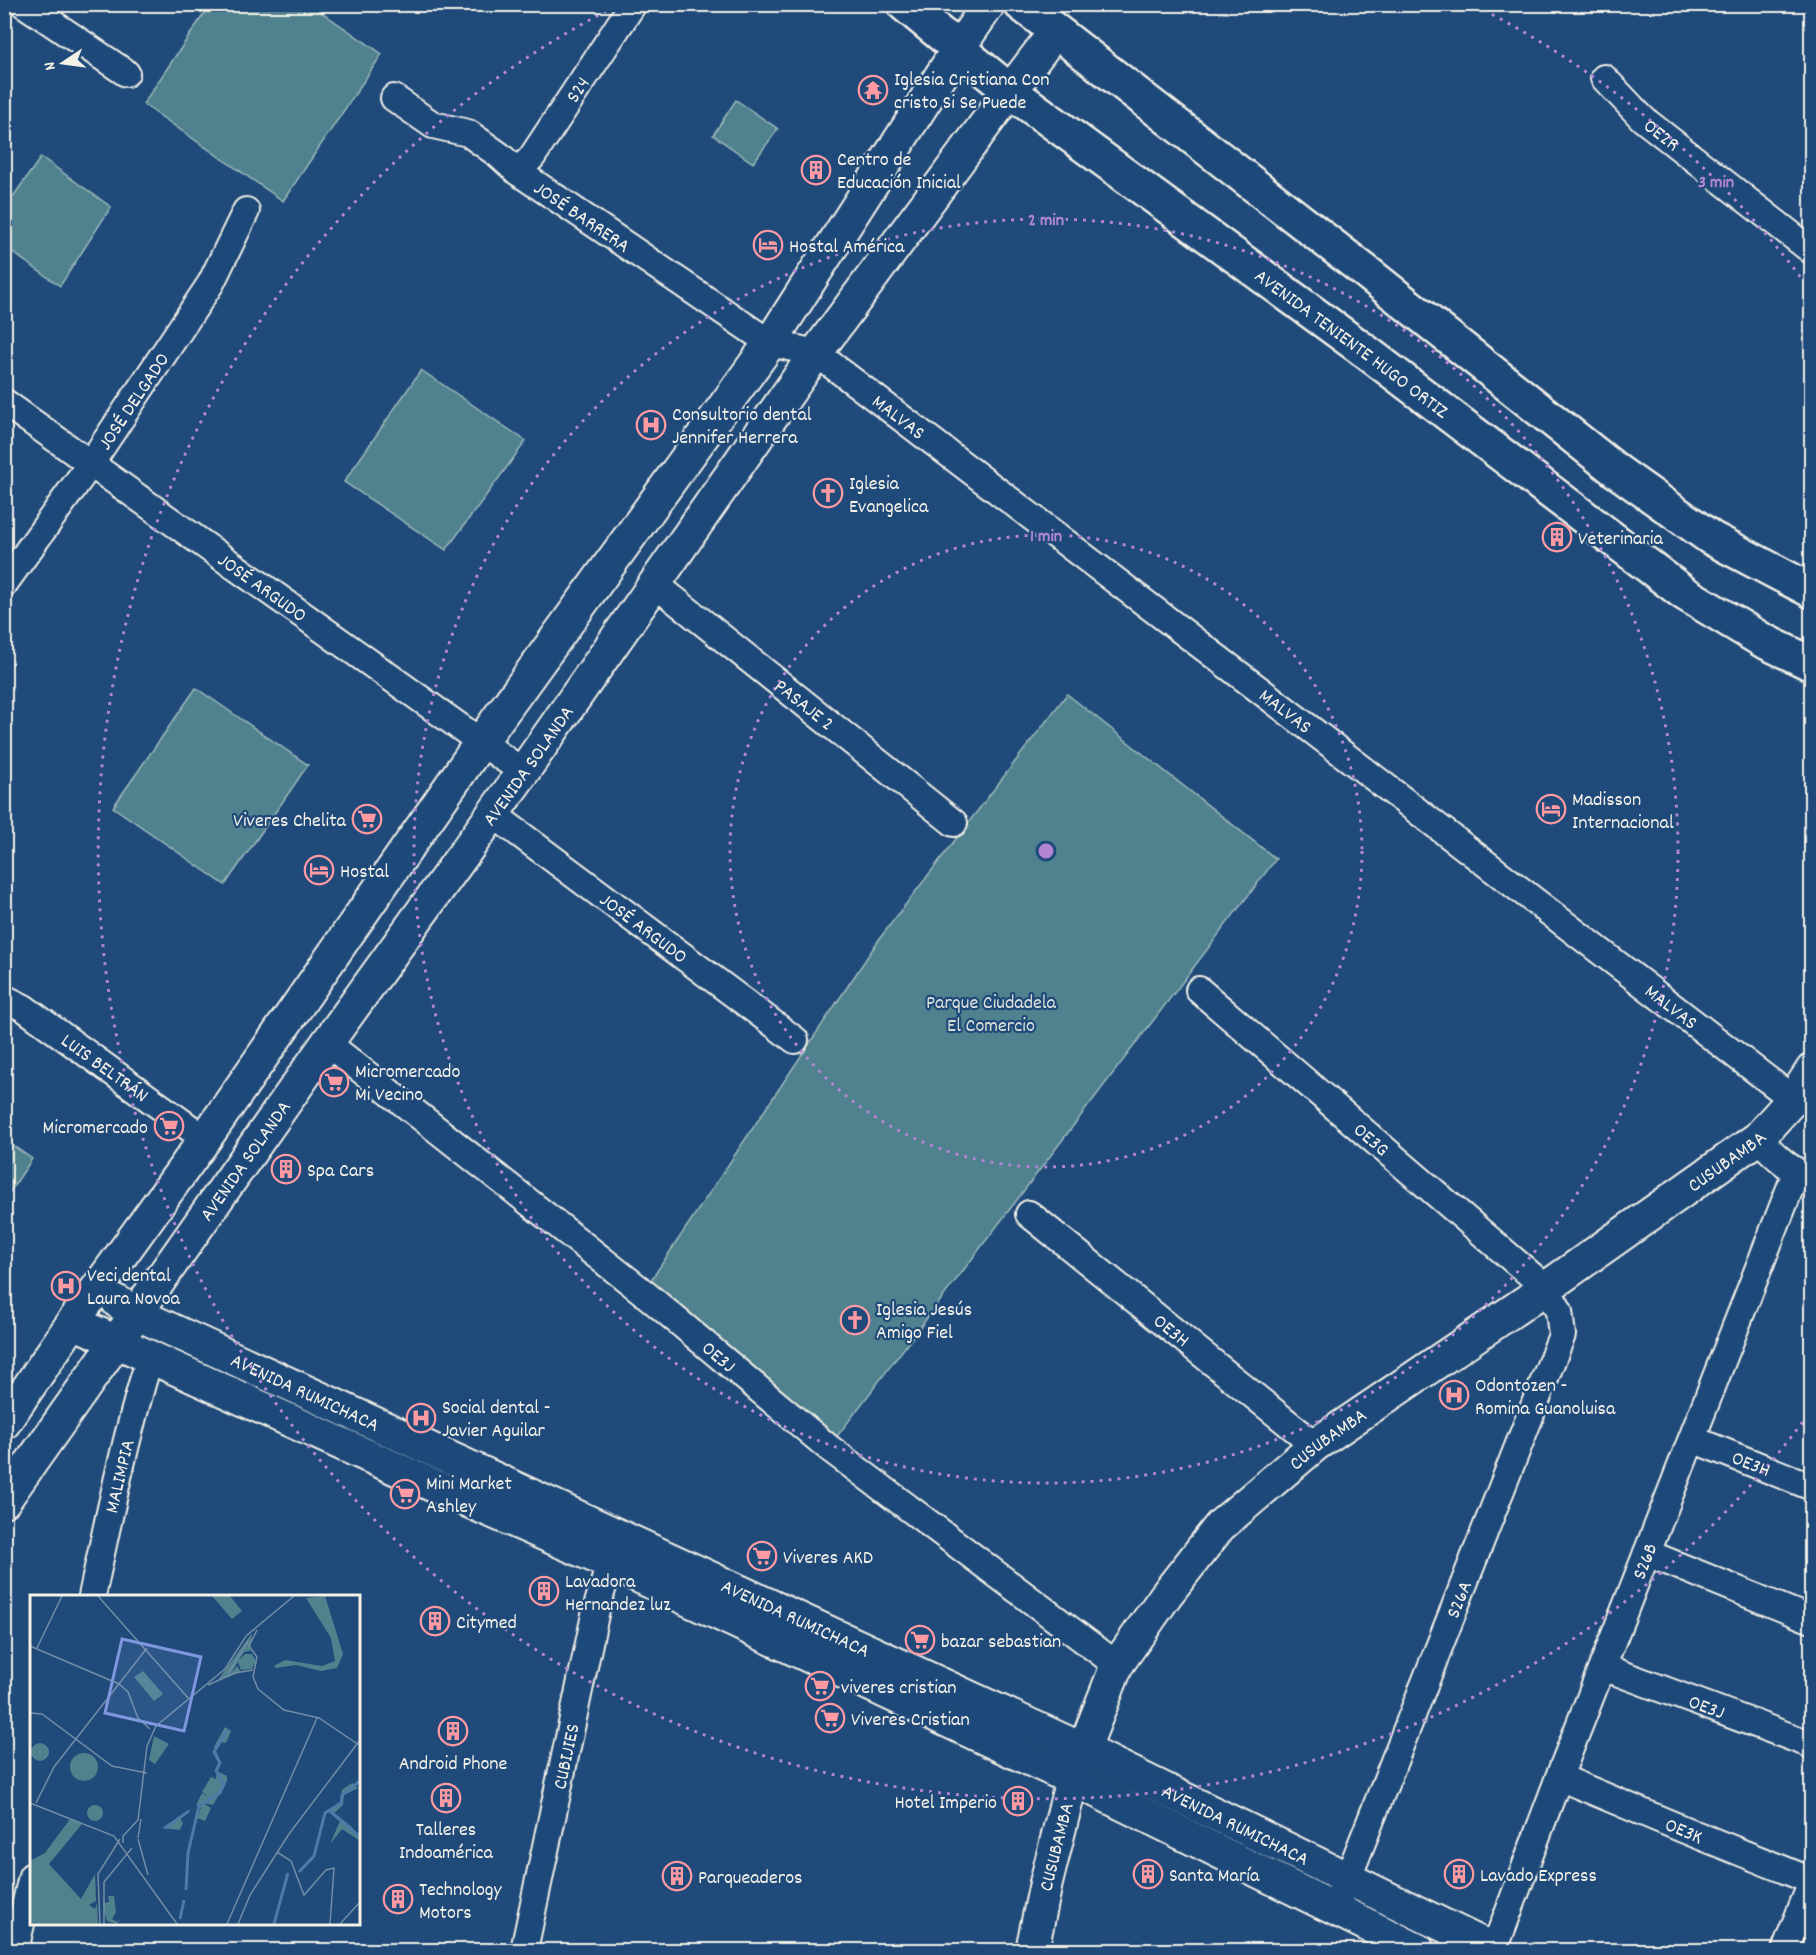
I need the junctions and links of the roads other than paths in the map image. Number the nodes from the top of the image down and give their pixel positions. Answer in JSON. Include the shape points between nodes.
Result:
{"nodes":[{"id":1,"x":24,"y":4,"type":"edge"},
{"id":2,"x":633,"y":4,"type":"edge"},
{"id":3,"x":904,"y":4,"type":"edge"},
{"id":4,"x":989,"y":4,"type":"edge"},
{"id":5,"x":1021,"y":4,"type":"edge"},
{"id":6,"x":1055,"y":32,"type":"junction"},
{"id":7,"x":958,"y":49,"type":"junction"},
{"id":8,"x":126,"y":73,"type":"dead end"},
{"id":9,"x":1604,"y":78,"type":"dead end"},
{"id":10,"x":1010,"y":91,"type":"junction"},
{"id":11,"x":394,"y":98,"type":"dead end"},
{"id":12,"x":518,"y":172,"type":"junction"},
{"id":13,"x":246,"y":211,"type":"dead end"},
{"id":14,"x":1812,"y":251,"type":"edge"},
{"id":15,"x":770,"y":343,"type":"junction"},
{"id":16,"x":816,"y":353,"type":"junction"},
{"id":17,"x":4,"y":402,"type":"edge"},
{"id":18,"x":91,"y":463,"type":"junction"},
{"id":19,"x":4,"y":584,"type":"edge"},
{"id":20,"x":655,"y":584,"type":"junction"},
{"id":21,"x":1812,"y":591,"type":"edge"},
{"id":22,"x":1812,"y":664,"type":"edge"},
{"id":23,"x":481,"y":742,"type":"junction"},
{"id":24,"x":523,"y":772,"type":"junction"},
{"id":25,"x":493,"y":814,"type":"junction"},
{"id":26,"x":954,"y":824,"type":"dead end"},
{"id":27,"x":1198,"y":990,"type":"dead end"},
{"id":28,"x":4,"y":998,"type":"edge"},
{"id":29,"x":795,"y":1040,"type":"dead end"},
{"id":30,"x":327,"y":1043,"type":"junction"},
{"id":31,"x":1812,"y":1070,"type":"edge"},
{"id":32,"x":1793,"y":1100,"type":"junction"},
{"id":33,"x":1758,"y":1138,"type":"junction"},
{"id":34,"x":205,"y":1139,"type":"junction"},
{"id":35,"x":1804,"y":1176,"type":"edge"},
{"id":36,"x":1029,"y":1214,"type":"dead end"},
{"id":37,"x":97,"y":1288,"type":"junction"},
{"id":38,"x":1546,"y":1288,"type":"junction"},
{"id":39,"x":135,"y":1313,"type":"junction"},
{"id":40,"x":73,"y":1322,"type":"junction"},
{"id":41,"x":116,"y":1341,"type":"junction"},
{"id":42,"x":150,"y":1356,"type":"junction"},
{"id":43,"x":4,"y":1423,"type":"edge"},
{"id":44,"x":1692,"y":1439,"type":"junction"},
{"id":45,"x":1315,"y":1445,"type":"junction"},
{"id":46,"x":1812,"y":1487,"type":"edge"},
{"id":47,"x":4,"y":1501,"type":"edge"},
{"id":48,"x":1647,"y":1553,"type":"junction"},
{"id":49,"x":610,"y":1563,"type":"junction"},
{"id":50,"x":92,"y":1595,"type":"edge"},
{"id":51,"x":1812,"y":1620,"type":"edge"},
{"id":52,"x":1117,"y":1665,"type":"junction"},
{"id":53,"x":1603,"y":1667,"type":"junction"},
{"id":54,"x":1812,"y":1745,"type":"edge"},
{"id":55,"x":1084,"y":1750,"type":"junction"},
{"id":56,"x":1559,"y":1777,"type":"junction"},
{"id":57,"x":1072,"y":1779,"type":"junction"},
{"id":58,"x":1348,"y":1878,"type":"junction"},
{"id":59,"x":1812,"y":1881,"type":"edge"},
{"id":60,"x":30,"y":1885,"type":"edge"},
{"id":61,"x":1333,"y":1909,"type":"junction"},
{"id":62,"x":15,"y":1950,"type":"edge"},
{"id":63,"x":524,"y":1950,"type":"edge"},
{"id":64,"x":1032,"y":1950,"type":"edge"},
{"id":65,"x":1418,"y":1950,"type":"edge"},
{"id":66,"x":1494,"y":1950,"type":"edge"},
{"id":67,"x":1785,"y":1950,"type":"edge"}],
"edges":[{"from":1,"to":8,"type":"street"},
{"from":2,"to":12,"type":"street","name":"S24","via":[[532,157]]},
{"from":3,"to":7,"type":"main road","name":"AVENIDA TENIENTE HUGO ORTIZ"},
{"from":4,"to":7,"type":"street"},
{"from":5,"to":6,"type":"main road"},
{"from":6,"to":10,"type":"street","name":"AVENIDA SOLANDA"},
{"from":6,"to":21,"type":"main road","via":[[1618,472],[1711,538]]},
{"from":7,"to":10,"type":"main road","name":"AVENIDA TENIENTE HUGO ORTIZ"},
{"from":7,"to":15,"type":"street"},
{"from":9,"to":14,"type":"street","name":"OE2R","via":[[1643,119]]},
{"from":10,"to":16,"type":"street","name":"AVENIDA SOLANDA"},
{"from":10,"to":22,"type":"main road","name":"AVENIDA TENIENTE HUGO ORTIZ","via":[[1370,354],[1684,593],[1762,640]]},
{"from":11,"to":12,"type":"street","name":"JOSÉ BARRERA","via":[[433,125],[468,133]]},
{"from":12,"to":15,"type":"street","name":"JOSÉ BARRERA"},
{"from":13,"to":18,"type":"street","name":"JOSÉ DELGADO","via":[[211,283]]},
{"from":15,"to":16,"type":"street","name":"MALVAS"},
{"from":15,"to":23,"type":"street"},
{"from":16,"to":20,"type":"street","name":"AVENIDA SOLANDA"},
{"from":16,"to":32,"type":"street","name":"MALVAS"},
{"from":17,"to":18,"type":"street","name":"JOSÉ ARGUDO"},
{"from":18,"to":19,"type":"street","name":"JOSÉ DELGADO"},
{"from":18,"to":23,"type":"street","name":"JOSÉ ARGUDO"},
{"from":20,"to":24,"type":"street","name":"AVENIDA SOLANDA"},
{"from":20,"to":26,"type":"street","name":"PASAJE 2"},
{"from":23,"to":24,"type":"street","name":"JOSÉ ARGUDO"},
{"from":23,"to":34,"type":"street"},
{"from":24,"to":25,"type":"street","name":"AVENIDA SOLANDA"},
{"from":25,"to":29,"type":"street","name":"JOSÉ ARGUDO"},
{"from":25,"to":30,"type":"street","name":"AVENIDA SOLANDA"},
{"from":27,"to":38,"type":"street","name":"OE3G"},
{"from":28,"to":34,"type":"street","name":"LUIS BELTRÁN","via":[[24,1008]]},
{"from":30,"to":39,"type":"street","name":"AVENIDA SOLANDA"},
{"from":30,"to":52,"type":"street","name":"OE3J","via":[[643,1292],[829,1448]]},
{"from":31,"to":32,"type":"street","name":"CUSUBAMBA"},
{"from":32,"to":33,"type":"street","name":"CUSUBAMBA"},
{"from":33,"to":35,"type":"street","via":[[1777,1158]]},
{"from":33,"to":38,"type":"street","name":"CUSUBAMBA"},
{"from":34,"to":37,"type":"street"},
{"from":35,"to":44,"type":"street","name":"S26B"},
{"from":36,"to":45,"type":"street","name":"OE3H"},
{"from":37,"to":39,"type":"street","name":"AVENIDA RUMICHACA"},
{"from":37,"to":40,"type":"street"},
{"from":38,"to":45,"type":"street","name":"CUSUBAMBA"},
{"from":38,"to":58,"type":"street","name":"S26A","via":[[1559,1311],[1562,1335]]},
{"from":39,"to":41,"type":"street","name":"AVENIDA SOLANDA"},
{"from":39,"to":55,"type":"street","name":"AVENIDA RUMICHACA"},
{"from":40,"to":41,"type":"street","name":"AVENIDA RUMICHACA"},
{"from":40,"to":43,"type":"street"},
{"from":41,"to":42,"type":"street","name":"AVENIDA RUMICHACA"},
{"from":41,"to":47,"type":"street","name":"AVENIDA SOLANDA"},
{"from":42,"to":49,"type":"street","name":"AVENIDA RUMICHACA"},
{"from":42,"to":50,"type":"street","name":"MALIMPIA"},
{"from":44,"to":46,"type":"street","name":"OE3H"},
{"from":44,"to":48,"type":"street","name":"S26B"},
{"from":45,"to":52,"type":"street","name":"CUSUBAMBA","via":[[1220,1526]]},
{"from":48,"to":51,"type":"street"},
{"from":48,"to":53,"type":"street","name":"S26B"},
{"from":49,"to":57,"type":"street","name":"AVENIDA RUMICHACA"},
{"from":49,"to":63,"type":"street","name":"CUBIJIES","via":[[596,1610]]},
{"from":52,"to":55,"type":"street","name":"CUSUBAMBA"},
{"from":53,"to":54,"type":"street","name":"OE3J"},
{"from":53,"to":56,"type":"street","name":"S26B"},
{"from":55,"to":57,"type":"street","name":"CUSUBAMBA"},
{"from":55,"to":58,"type":"street","name":"AVENIDA RUMICHACA"},
{"from":56,"to":59,"type":"street","name":"OE3K"},
{"from":56,"to":66,"type":"street","name":"S26B"},
{"from":57,"to":61,"type":"street","name":"AVENIDA RUMICHACA"},
{"from":57,"to":64,"type":"street","name":"CUSUBAMBA"},
{"from":58,"to":61,"type":"street","name":"S26A"},
{"from":58,"to":66,"type":"street","name":"AVENIDA RUMICHACA"},
{"from":59,"to":67,"type":"street"},
{"from":60,"to":62,"type":"street"},
{"from":61,"to":65,"type":"street","name":"AVENIDA RUMICHACA"}]}
